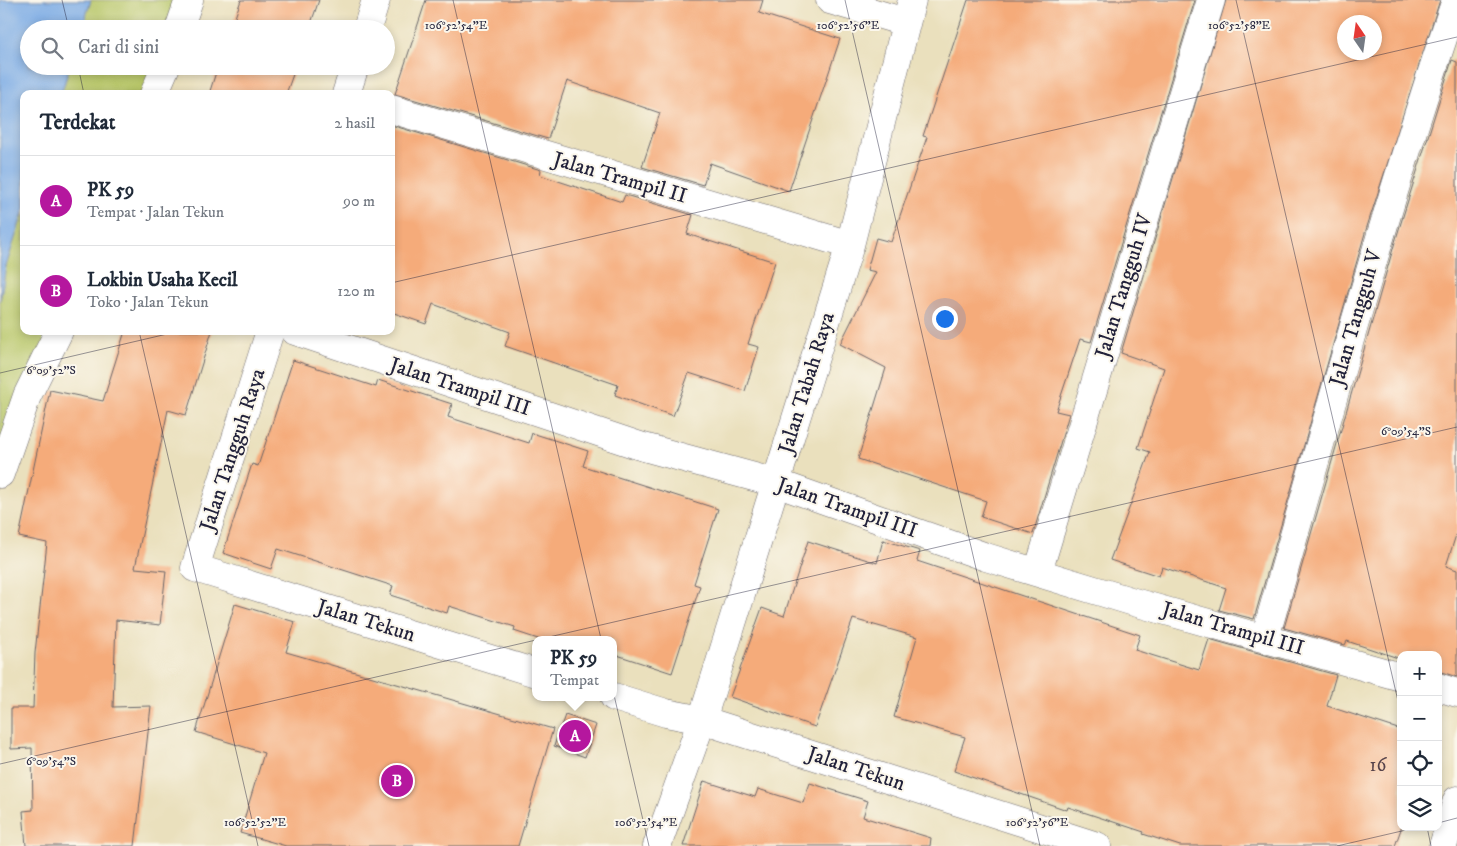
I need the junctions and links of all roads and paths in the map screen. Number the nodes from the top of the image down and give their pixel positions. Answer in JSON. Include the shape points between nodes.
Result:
{"nodes":[{"id":1,"x":189,"y":0,"type":"edge"},
{"id":2,"x":376,"y":0,"type":"edge"},
{"id":3,"x":830,"y":0,"type":"edge"},
{"id":4,"x":1211,"y":0,"type":"edge"},
{"id":5,"x":1456,"y":0,"type":"edge"},
{"id":6,"x":909,"y":11,"type":"edge"},
{"id":7,"x":182,"y":20,"type":"edge"},
{"id":8,"x":370,"y":20,"type":"edge"},
{"id":9,"x":162,"y":75,"type":"edge"},
{"id":10,"x":352,"y":75,"type":"edge"},
{"id":11,"x":156,"y":90,"type":"edge"},
{"id":12,"x":347,"y":90,"type":"edge"},
{"id":13,"x":395,"y":110,"type":"edge"},
{"id":14,"x":850,"y":245,"type":"junction"},
{"id":15,"x":58,"y":335,"type":"edge"},
{"id":16,"x":269,"y":335,"type":"edge"},
{"id":17,"x":307,"y":335,"type":"edge"},
{"id":18,"x":0,"y":474,"type":"edge"},
{"id":19,"x":776,"y":483,"type":"junction"},
{"id":20,"x":195,"y":568,"type":"joint"},
{"id":21,"x":1038,"y":572,"type":"junction"},
{"id":22,"x":1265,"y":638,"type":"junction"},
{"id":23,"x":532,"y":672,"type":"edge"},
{"id":24,"x":1397,"y":676,"type":"edge"},
{"id":25,"x":1442,"y":688,"type":"edge"},
{"id":26,"x":1457,"y":693,"type":"edge"},
{"id":27,"x":617,"y":698,"type":"edge"},
{"id":28,"x":702,"y":720,"type":"junction"},
{"id":29,"x":1457,"y":800,"type":"edge"},
{"id":30,"x":657,"y":846,"type":"edge"},
{"id":31,"x":1097,"y":846,"type":"edge"},
{"id":32,"x":1443,"y":846,"type":"edge"}],
"edges":[{"from":1,"to":7,"type":"street"},
{"from":2,"to":8,"type":"street"},
{"from":3,"to":6,"type":"street"},
{"from":4,"to":21,"type":"street","name":"Jalan Tangguh IV"},
{"from":5,"to":22,"type":"street","name":"Jalan Tangguh V","via":[[1415,118],[1366,280]]},
{"from":6,"to":14,"type":"street","name":"Jalan Tabah Raya"},
{"from":9,"to":11,"type":"street"},
{"from":10,"to":12,"type":"street"},
{"from":13,"to":14,"type":"street","name":"Jalan Trampil II"},
{"from":14,"to":19,"type":"street","name":"Jalan Tabah Raya"},
{"from":15,"to":18,"type":"street","via":[[28,396]]},
{"from":16,"to":20,"type":"street","name":"Jalan Tangguh Raya"},
{"from":17,"to":19,"type":"street","name":"Jalan Trampil III","via":[[640,446]]},
{"from":19,"to":21,"type":"street","name":"Jalan Trampil III"},
{"from":19,"to":28,"type":"street","name":"Jalan Tabah Raya"},
{"from":20,"to":23,"type":"street","name":"Jalan Tekun"},
{"from":21,"to":22,"type":"street","name":"Jalan Trampil III"},
{"from":22,"to":24,"type":"street","name":"Jalan Trampil III"},
{"from":25,"to":26,"type":"street"},
{"from":27,"to":28,"type":"street","name":"Jalan Tekun"},
{"from":28,"to":30,"type":"street","name":"Jalan Tabah Raya"},
{"from":28,"to":31,"type":"street","name":"Jalan Tekun"},
{"from":29,"to":32,"type":"street"}]}
